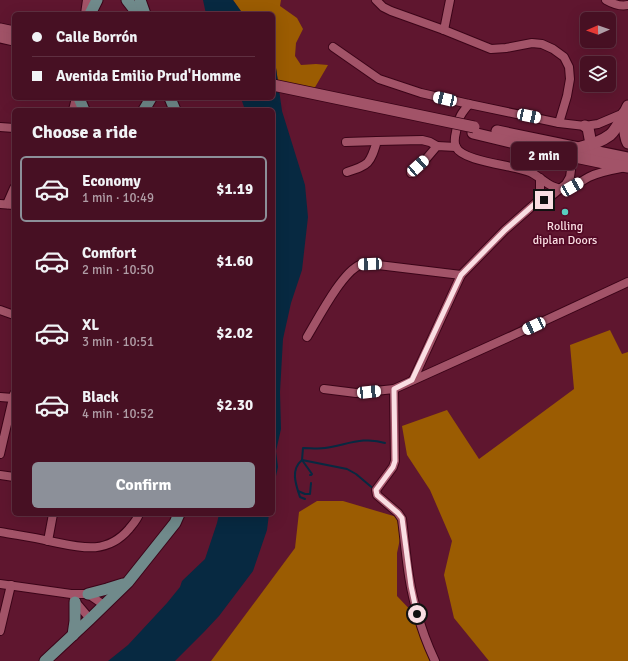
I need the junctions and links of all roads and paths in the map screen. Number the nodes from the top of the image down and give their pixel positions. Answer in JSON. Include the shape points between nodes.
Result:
{"nodes":[{"id":1,"x":93,"y":0,"type":"edge"},
{"id":2,"x":97,"y":0,"type":"edge"},
{"id":3,"x":127,"y":0,"type":"edge"},
{"id":4,"x":133,"y":0,"type":"edge"},
{"id":5,"x":140,"y":0,"type":"edge"},
{"id":6,"x":376,"y":0,"type":"edge"},
{"id":7,"x":450,"y":0,"type":"edge"},
{"id":8,"x":606,"y":0,"type":"edge"},
{"id":9,"x":628,"y":5,"type":"edge"},
{"id":10,"x":88,"y":9,"type":"edge"},
{"id":11,"x":136,"y":12,"type":"edge"},
{"id":12,"x":136,"y":12,"type":"edge"},
{"id":13,"x":144,"y":12,"type":"edge"},
{"id":14,"x":0,"y":29,"type":"edge"},
{"id":15,"x":444,"y":30,"type":"junction"},
{"id":16,"x":12,"y":32,"type":"edge"},
{"id":17,"x":0,"y":37,"type":"edge"},
{"id":18,"x":12,"y":40,"type":"edge"},
{"id":19,"x":333,"y":47,"type":"dead end"},
{"id":20,"x":275,"y":85,"type":"edge"},
{"id":21,"x":275,"y":91,"type":"edge"},
{"id":22,"x":469,"y":104,"type":"junction"},
{"id":23,"x":626,"y":109,"type":"edge"},
{"id":24,"x":559,"y":122,"type":"junction"},
{"id":25,"x":585,"y":126,"type":"junction"},
{"id":26,"x":0,"y":127,"type":"edge"},
{"id":27,"x":12,"y":128,"type":"edge"},
{"id":28,"x":473,"y":130,"type":"junction"},
{"id":29,"x":377,"y":141,"type":"junction"},
{"id":30,"x":346,"y":142,"type":"dead end"},
{"id":31,"x":628,"y":143,"type":"edge"},
{"id":32,"x":591,"y":144,"type":"junction"},
{"id":33,"x":437,"y":146,"type":"junction"},
{"id":34,"x":456,"y":147,"type":"junction"},
{"id":35,"x":578,"y":148,"type":"junction"},
{"id":36,"x":556,"y":153,"type":"junction"},
{"id":37,"x":628,"y":158,"type":"edge"},
{"id":38,"x":628,"y":167,"type":"edge"},
{"id":39,"x":347,"y":172,"type":"dead end"},
{"id":40,"x":411,"y":173,"type":"dead end"},
{"id":41,"x":540,"y":178,"type":"junction"},
{"id":42,"x":560,"y":189,"type":"junction"},
{"id":43,"x":12,"y":193,"type":"edge"},
{"id":44,"x":538,"y":201,"type":"junction"},
{"id":45,"x":7,"y":204,"type":"edge"},
{"id":46,"x":461,"y":275,"type":"junction"},
{"id":47,"x":628,"y":282,"type":"edge"},
{"id":48,"x":0,"y":310,"type":"edge"},
{"id":49,"x":12,"y":314,"type":"edge"},
{"id":50,"x":307,"y":336,"type":"dead end"},
{"id":51,"x":412,"y":380,"type":"junction"},
{"id":52,"x":324,"y":389,"type":"dead end"},
{"id":53,"x":394,"y":389,"type":"junction"},
{"id":54,"x":12,"y":396,"type":"edge"},
{"id":55,"x":0,"y":397,"type":"edge"},
{"id":56,"x":12,"y":404,"type":"edge"},
{"id":57,"x":0,"y":454,"type":"edge"},
{"id":58,"x":0,"y":475,"type":"edge"},
{"id":59,"x":12,"y":477,"type":"edge"},
{"id":60,"x":53,"y":516,"type":"edge"},
{"id":61,"x":138,"y":516,"type":"edge"},
{"id":62,"x":178,"y":516,"type":"edge"},
{"id":63,"x":0,"y":532,"type":"edge"},
{"id":64,"x":48,"y":541,"type":"junction"},
{"id":65,"x":128,"y":582,"type":"junction"},
{"id":66,"x":0,"y":584,"type":"edge"},
{"id":67,"x":11,"y":585,"type":"junction"},
{"id":68,"x":88,"y":594,"type":"junction"},
{"id":69,"x":73,"y":598,"type":"junction"},
{"id":70,"x":104,"y":605,"type":"junction"},
{"id":71,"x":90,"y":619,"type":"junction"},
{"id":72,"x":0,"y":631,"type":"edge"},
{"id":73,"x":73,"y":636,"type":"junction"},
{"id":74,"x":45,"y":661,"type":"edge"},
{"id":75,"x":435,"y":661,"type":"edge"}],
"edges":[{"from":1,"to":10,"type":"street"},
{"from":2,"to":10,"type":"main road"},
{"from":3,"to":11,"type":"main road"},
{"from":4,"to":12,"type":"main road"},
{"from":5,"to":13,"type":"main road"},
{"from":6,"to":15,"type":"street","via":[[390,11]]},
{"from":7,"to":15,"type":"street"},
{"from":8,"to":9,"type":"street","via":[[617,5]]},
{"from":14,"to":16,"type":"main road"},
{"from":15,"to":24,"type":"street","via":[[491,49],[542,44],[564,57],[570,79]]},
{"from":17,"to":18,"type":"main road"},
{"from":19,"to":22,"type":"street","via":[[379,79],[421,93]]},
{"from":20,"to":28,"type":"main road","bridge":true},
{"from":21,"to":28,"type":"main road"},
{"from":22,"to":24,"type":"street"},
{"from":22,"to":34,"type":"street","via":[[460,117],[455,136]]},
{"from":23,"to":25,"type":"street","via":[[598,124]]},
{"from":23,"to":31,"type":"main road"},
{"from":23,"to":32,"type":"main road","via":[[610,135]]},
{"from":24,"to":25,"type":"street"},
{"from":25,"to":32,"type":"main road","via":[[588,128]]},
{"from":26,"to":27,"type":"street"},
{"from":28,"to":35,"type":"main road"},
{"from":28,"to":36,"type":"main road"},
{"from":29,"to":30,"type":"street"},
{"from":29,"to":33,"type":"street","via":[[422,140]]},
{"from":29,"to":39,"type":"street","via":[[369,163]]},
{"from":32,"to":35,"type":"main road"},
{"from":33,"to":34,"type":"street"},
{"from":33,"to":40,"type":"street"},
{"from":34,"to":41,"type":"street","via":[[473,159],[514,167],[531,172]]},
{"from":35,"to":37,"type":"main road"},
{"from":36,"to":38,"type":"main road"},
{"from":36,"to":42,"type":"street","via":[[569,162],[571,170],[566,184]]},
{"from":38,"to":42,"type":"street","via":[[597,174],[572,187]]},
{"from":41,"to":42,"type":"street"},
{"from":41,"to":44,"type":"street"},
{"from":42,"to":44,"type":"street","via":[[550,197]]},
{"from":43,"to":45,"type":"street"},
{"from":44,"to":46,"type":"street"},
{"from":46,"to":50,"type":"street","via":[[361,264],[339,284]]},
{"from":46,"to":51,"type":"street"},
{"from":47,"to":51,"type":"street"},
{"from":48,"to":49,"type":"street"},
{"from":51,"to":53,"type":"street"},
{"from":52,"to":53,"type":"street","via":[[356,393]]},
{"from":53,"to":75,"type":"street","via":[[395,461],[376,492],[402,518],[417,614]]},
{"from":54,"to":55,"type":"street"},
{"from":56,"to":57,"type":"street"},
{"from":58,"to":59,"type":"street"},
{"from":60,"to":64,"type":"street"},
{"from":61,"to":64,"type":"street","via":[[122,537],[106,545],[90,548]]},
{"from":62,"to":65,"type":"main road"},
{"from":63,"to":64,"type":"street"},
{"from":65,"to":68,"type":"main road"},
{"from":65,"to":70,"type":"main road"},
{"from":66,"to":67,"type":"street"},
{"from":67,"to":69,"type":"street"},
{"from":67,"to":72,"type":"street"},
{"from":68,"to":69,"type":"street"},
{"from":68,"to":70,"type":"street"},
{"from":69,"to":71,"type":"street"},
{"from":69,"to":73,"type":"main road"},
{"from":70,"to":71,"type":"main road"},
{"from":71,"to":73,"type":"main road"},
{"from":73,"to":74,"type":"main road"}]}
